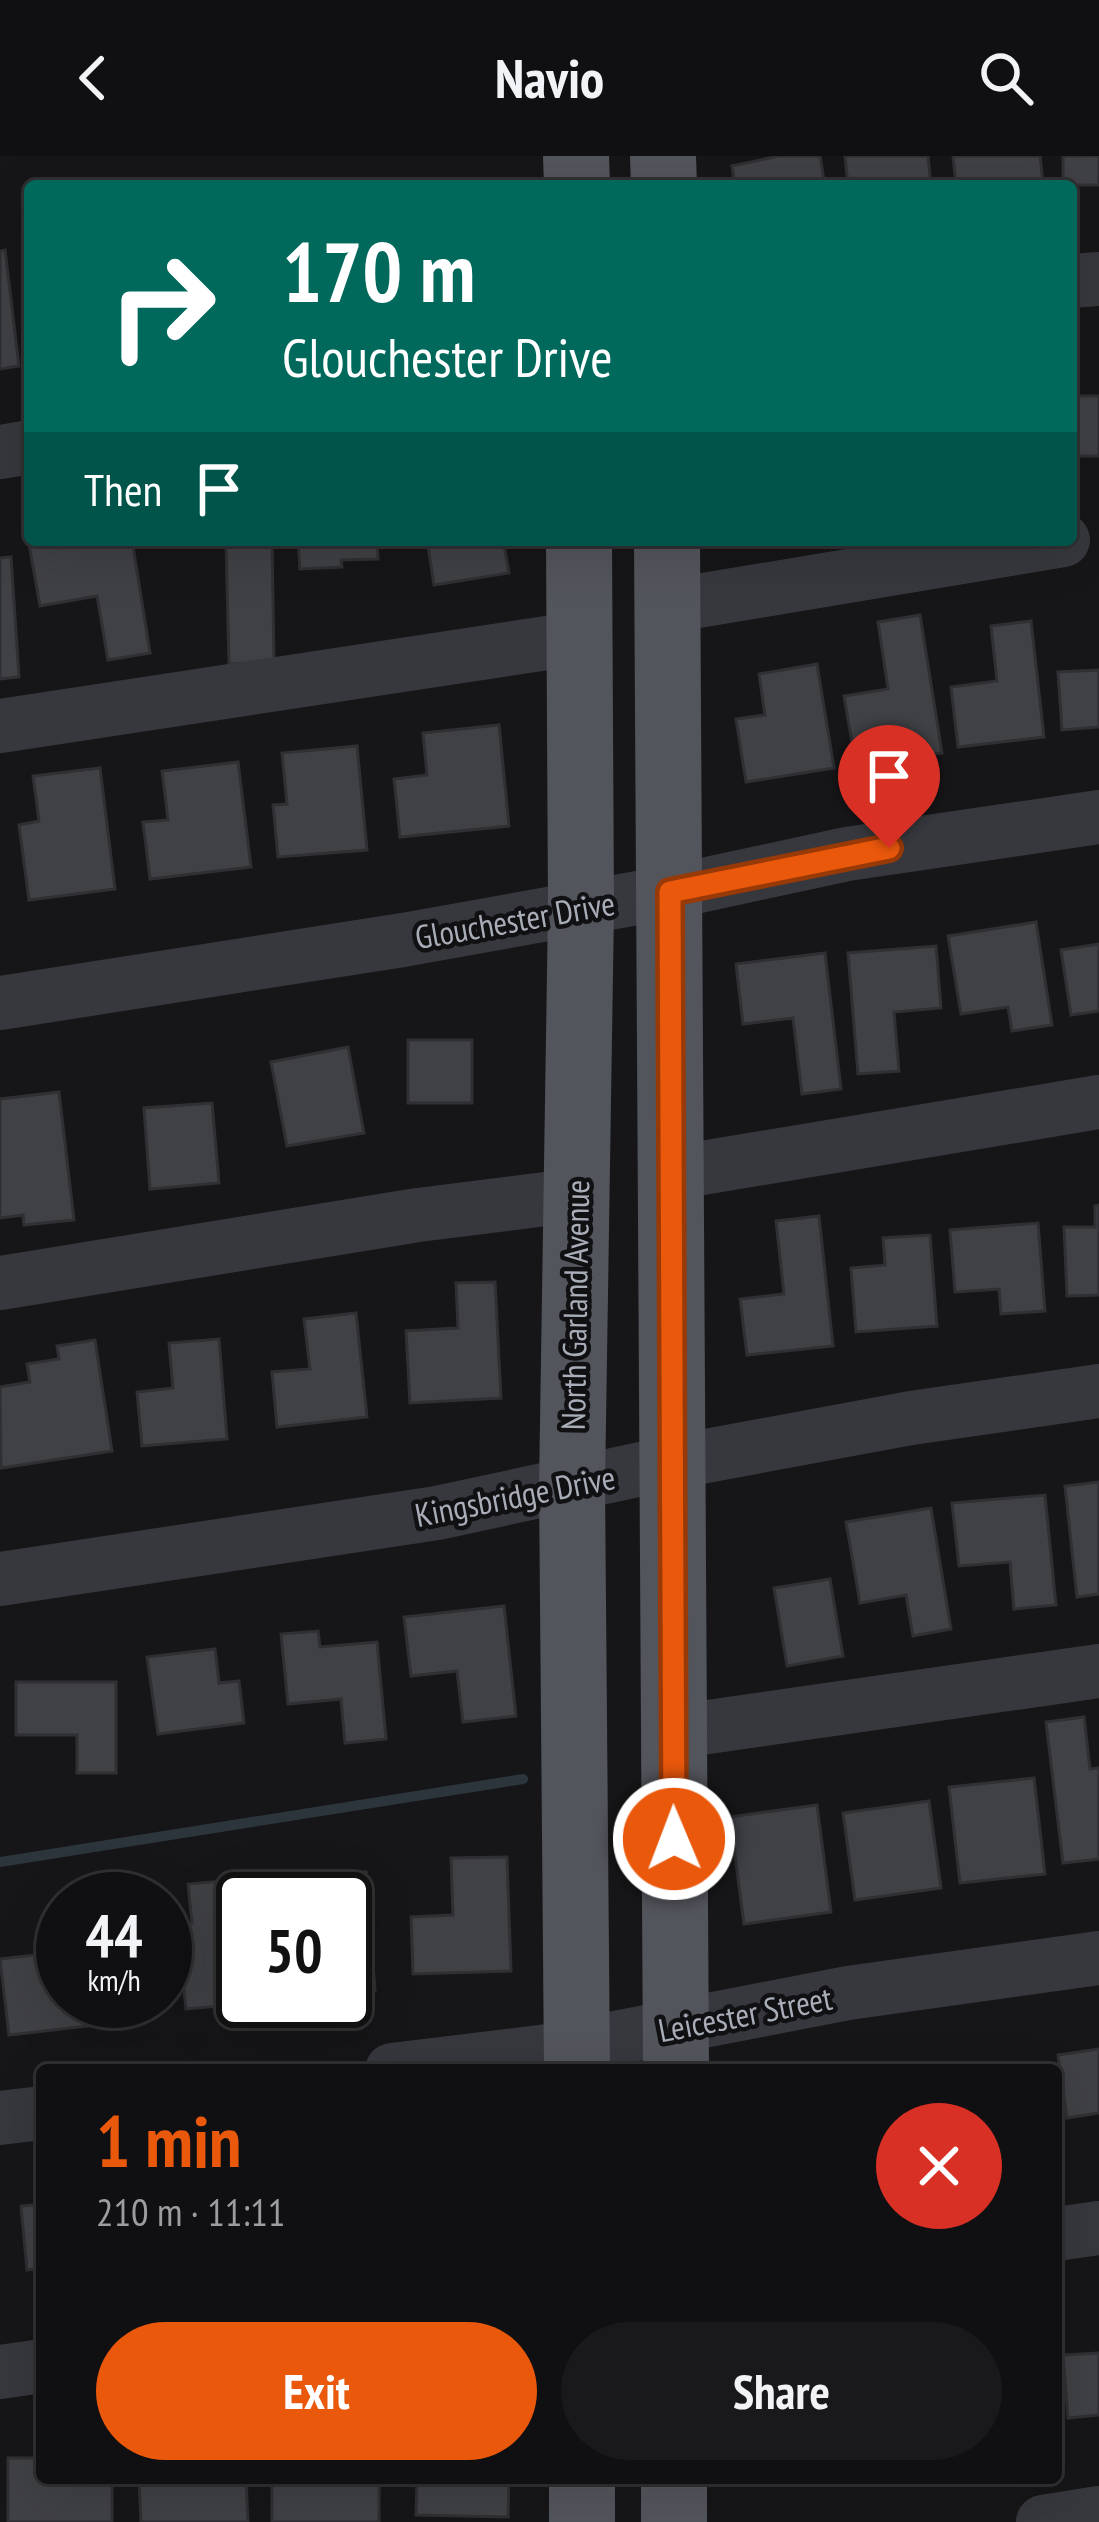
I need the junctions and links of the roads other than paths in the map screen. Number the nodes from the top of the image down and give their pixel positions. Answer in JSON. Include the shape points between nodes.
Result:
{"nodes":[{"id":1,"x":579,"y":546,"type":"edge"},
{"id":2,"x":668,"y":546,"type":"edge"},
{"id":3,"x":1031,"y":546,"type":"edge"},
{"id":4,"x":668,"y":606,"type":"junction"},
{"id":5,"x":580,"y":638,"type":"junction"},
{"id":6,"x":0,"y":726,"type":"edge"},
{"id":7,"x":1099,"y":817,"type":"edge"},
{"id":8,"x":670,"y":892,"type":"junction"},
{"id":9,"x":581,"y":909,"type":"junction"},
{"id":10,"x":0,"y":1003,"type":"edge"},
{"id":11,"x":1099,"y":1102,"type":"edge"},
{"id":12,"x":672,"y":1174,"type":"junction"},
{"id":13,"x":577,"y":1195,"type":"junction"},
{"id":14,"x":0,"y":1283,"type":"edge"},
{"id":15,"x":1099,"y":1391,"type":"edge"},
{"id":16,"x":674,"y":1462,"type":"junction"},
{"id":17,"x":572,"y":1486,"type":"junction"},
{"id":18,"x":0,"y":1579,"type":"edge"},
{"id":19,"x":1099,"y":1672,"type":"edge"},
{"id":20,"x":673,"y":1732,"type":"junction"},
{"id":21,"x":1099,"y":1958,"type":"edge"},
{"id":22,"x":677,"y":2049,"type":"edge"},
{"id":23,"x":576,"y":2058,"type":"edge"},
{"id":24,"x":484,"y":2064,"type":"edge"},
{"id":25,"x":36,"y":2114,"type":"edge"},
{"id":26,"x":0,"y":2118,"type":"edge"},
{"id":27,"x":1099,"y":2228,"type":"edge"},
{"id":28,"x":1062,"y":2233,"type":"edge"},
{"id":29,"x":36,"y":2367,"type":"edge"},
{"id":30,"x":0,"y":2372,"type":"edge"},
{"id":31,"x":582,"y":2484,"type":"edge"},
{"id":32,"x":674,"y":2484,"type":"edge"},
{"id":33,"x":1099,"y":2513,"type":"edge"},
{"id":34,"x":583,"y":2522,"type":"edge"},
{"id":35,"x":674,"y":2522,"type":"edge"},
{"id":36,"x":1043,"y":2522,"type":"edge"}],
"edges":[{"from":1,"to":5,"type":"main road","name":"North Garland Avenue"},
{"from":2,"to":4,"type":"main road"},
{"from":3,"to":4,"type":"street"},
{"from":4,"to":8,"type":"main road"},
{"from":5,"to":6,"type":"street"},
{"from":5,"to":9,"type":"main road","name":"North Garland Avenue"},
{"from":7,"to":8,"type":"street","name":"Glouchester Drive","via":[[847,854]]},
{"from":8,"to":9,"type":"street","name":"Glouchester Drive"},
{"from":8,"to":12,"type":"main road"},
{"from":9,"to":10,"type":"street","name":"Glouchester Drive"},
{"from":9,"to":13,"type":"main road","name":"North Garland Avenue"},
{"from":11,"to":12,"type":"street"},
{"from":12,"to":16,"type":"main road"},
{"from":13,"to":14,"type":"street"},
{"from":13,"to":17,"type":"main road","name":"North Garland Avenue"},
{"from":15,"to":16,"type":"street","name":"Kingsbridge Drive"},
{"from":16,"to":17,"type":"street","name":"Kingsbridge Drive"},
{"from":16,"to":20,"type":"main road"},
{"from":17,"to":18,"type":"street","name":"Kingsbridge Drive"},
{"from":17,"to":23,"type":"main road","name":"North Garland Avenue"},
{"from":19,"to":20,"type":"street"},
{"from":20,"to":22,"type":"main road"},
{"from":21,"to":22,"type":"street","name":"Leicester Street","via":[[848,1993]]},
{"from":22,"to":23,"type":"street","name":"Leicester Street"},
{"from":23,"to":24,"type":"street","name":"Leicester Street"},
{"from":25,"to":26,"type":"street"},
{"from":27,"to":28,"type":"street"},
{"from":29,"to":30,"type":"street"},
{"from":31,"to":34,"type":"main road"},
{"from":32,"to":35,"type":"main road"},
{"from":33,"to":36,"type":"street"}]}
